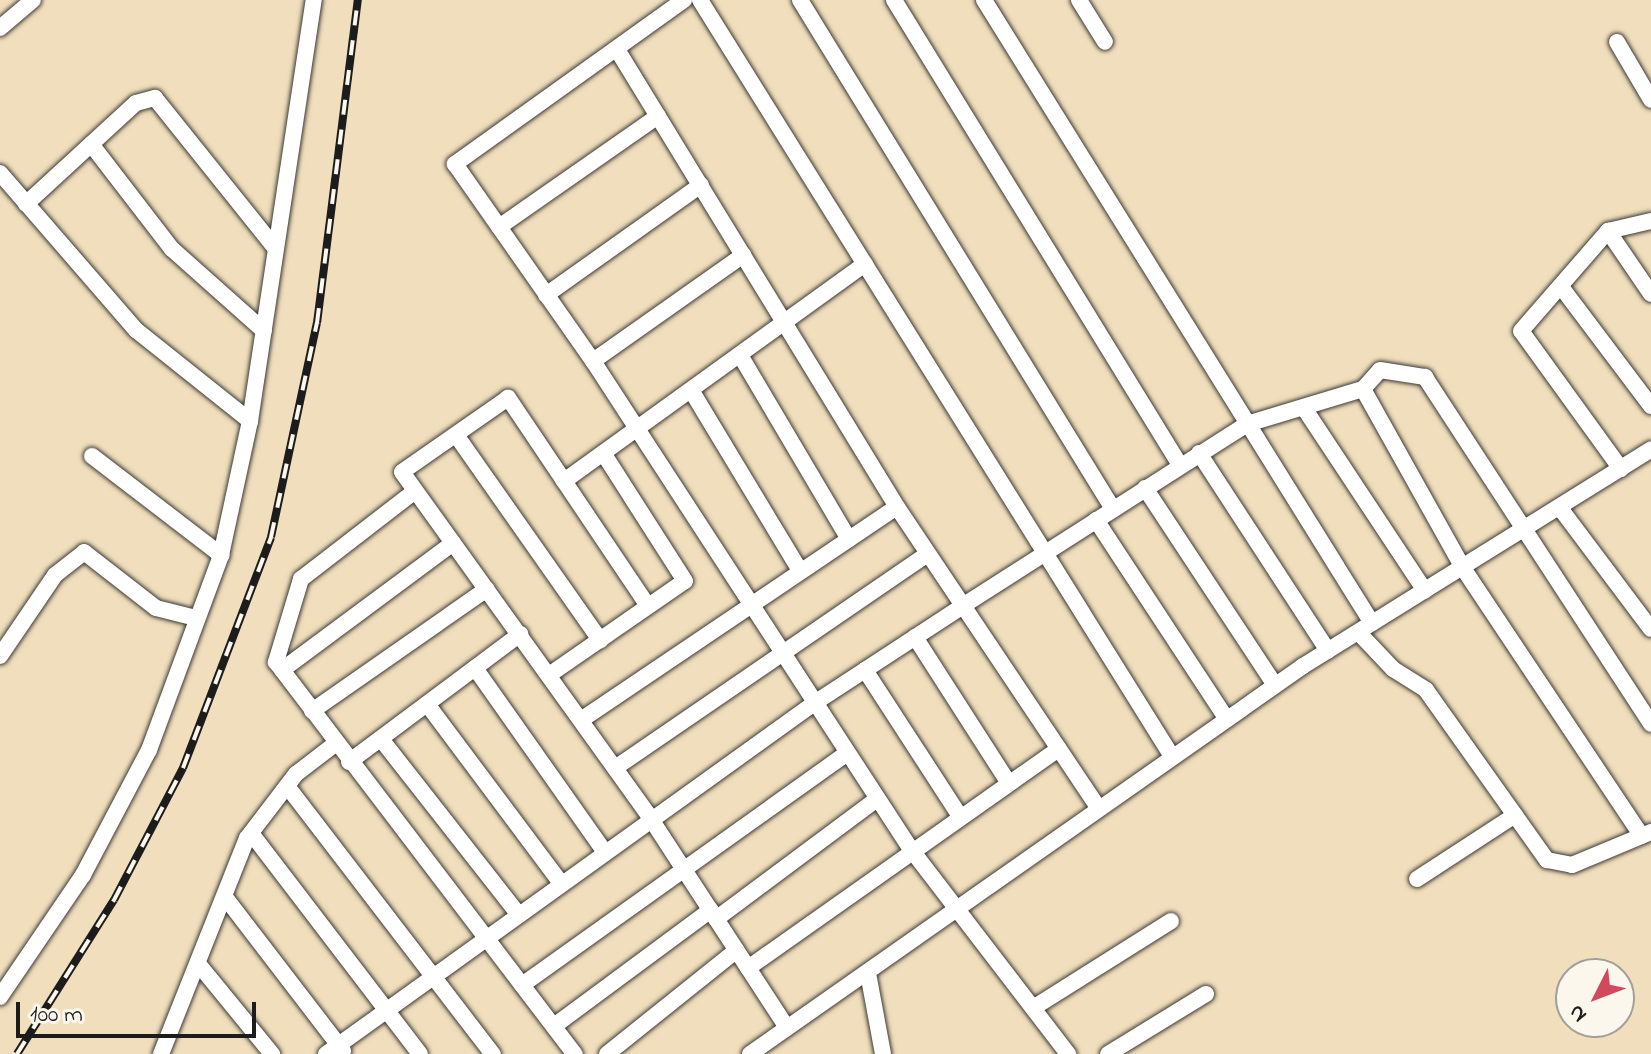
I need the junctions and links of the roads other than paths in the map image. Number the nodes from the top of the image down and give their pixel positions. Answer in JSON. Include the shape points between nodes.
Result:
{"nodes":[{"id":1,"x":33,"y":0,"type":"edge"},
{"id":2,"x":314,"y":0,"type":"edge"},
{"id":3,"x":684,"y":0,"type":"edge"},
{"id":4,"x":700,"y":0,"type":"edge"},
{"id":5,"x":800,"y":0,"type":"edge"},
{"id":6,"x":894,"y":0,"type":"edge"},
{"id":7,"x":984,"y":0,"type":"edge"},
{"id":8,"x":1079,"y":0,"type":"edge"},
{"id":9,"x":3,"y":21,"type":"edge"},
{"id":10,"x":1105,"y":42,"type":"dead end"},
{"id":11,"x":1617,"y":42,"type":"dead end"},
{"id":12,"x":618,"y":51,"type":"junction"},
{"id":13,"x":1651,"y":100,"type":"edge"},
{"id":14,"x":658,"y":116,"type":"junction"},
{"id":15,"x":91,"y":144,"type":"junction"},
{"id":16,"x":0,"y":173,"type":"edge"},
{"id":17,"x":701,"y":185,"type":"junction"},
{"id":18,"x":26,"y":204,"type":"junction"},
{"id":19,"x":1651,"y":221,"type":"edge"},
{"id":20,"x":499,"y":227,"type":"junction"},
{"id":21,"x":1608,"y":231,"type":"junction"},
{"id":22,"x":276,"y":249,"type":"junction"},
{"id":23,"x":743,"y":255,"type":"junction"},
{"id":24,"x":865,"y":264,"type":"junction"},
{"id":25,"x":1562,"y":288,"type":"junction"},
{"id":26,"x":1651,"y":294,"type":"edge"},
{"id":27,"x":546,"y":295,"type":"junction"},
{"id":28,"x":785,"y":322,"type":"junction"},
{"id":29,"x":264,"y":331,"type":"junction"},
{"id":30,"x":740,"y":355,"type":"junction"},
{"id":31,"x":593,"y":361,"type":"junction"},
{"id":32,"x":1363,"y":389,"type":"junction"},
{"id":33,"x":691,"y":390,"type":"junction"},
{"id":34,"x":1651,"y":406,"type":"edge"},
{"id":35,"x":1304,"y":408,"type":"junction"},
{"id":36,"x":250,"y":421,"type":"junction"},
{"id":37,"x":1247,"y":424,"type":"junction"},
{"id":38,"x":638,"y":428,"type":"junction"},
{"id":39,"x":456,"y":435,"type":"junction"},
{"id":40,"x":1651,"y":449,"type":"edge"},
{"id":41,"x":603,"y":453,"type":"junction"},
{"id":42,"x":1199,"y":453,"type":"junction"},
{"id":43,"x":92,"y":456,"type":"dead end"},
{"id":44,"x":1180,"y":465,"type":"junction"},
{"id":45,"x":1621,"y":469,"type":"junction"},
{"id":46,"x":564,"y":481,"type":"junction"},
{"id":47,"x":1145,"y":488,"type":"junction"},
{"id":48,"x":415,"y":491,"type":"junction"},
{"id":49,"x":897,"y":507,"type":"junction"},
{"id":50,"x":1560,"y":508,"type":"junction"},
{"id":51,"x":1113,"y":509,"type":"junction"},
{"id":52,"x":1096,"y":520,"type":"junction"},
{"id":53,"x":1523,"y":531,"type":"junction"},
{"id":54,"x":849,"y":539,"type":"junction"},
{"id":55,"x":453,"y":543,"type":"junction"},
{"id":56,"x":1045,"y":553,"type":"junction"},
{"id":57,"x":928,"y":554,"type":"junction"},
{"id":58,"x":221,"y":555,"type":"junction"},
{"id":59,"x":1463,"y":568,"type":"junction"},
{"id":60,"x":800,"y":571,"type":"junction"},
{"id":61,"x":487,"y":589,"type":"junction"},
{"id":62,"x":1425,"y":591,"type":"junction"},
{"id":63,"x":750,"y":604,"type":"junction"},
{"id":64,"x":648,"y":606,"type":"junction"},
{"id":65,"x":961,"y":607,"type":"junction"},
{"id":66,"x":196,"y":618,"type":"junction"},
{"id":67,"x":1365,"y":627,"type":"junction"},
{"id":68,"x":1651,"y":629,"type":"edge"},
{"id":69,"x":520,"y":634,"type":"junction"},
{"id":70,"x":915,"y":637,"type":"junction"},
{"id":71,"x":600,"y":640,"type":"junction"},
{"id":72,"x":779,"y":650,"type":"junction"},
{"id":73,"x":1328,"y":651,"type":"junction"},
{"id":74,"x":0,"y":656,"type":"edge"},
{"id":75,"x":475,"y":668,"type":"junction"},
{"id":76,"x":282,"y":670,"type":"junction"},
{"id":77,"x":865,"y":670,"type":"junction"},
{"id":78,"x":549,"y":675,"type":"junction"},
{"id":79,"x":1275,"y":685,"type":"junction"},
{"id":80,"x":427,"y":704,"type":"junction"},
{"id":81,"x":813,"y":704,"type":"junction"},
{"id":82,"x":312,"y":711,"type":"junction"},
{"id":83,"x":1226,"y":718,"type":"junction"},
{"id":84,"x":581,"y":720,"type":"junction"},
{"id":85,"x":1651,"y":724,"type":"edge"},
{"id":86,"x":381,"y":739,"type":"junction"},
{"id":87,"x":335,"y":744,"type":"junction"},
{"id":88,"x":1058,"y":749,"type":"junction"},
{"id":89,"x":846,"y":754,"type":"junction"},
{"id":90,"x":1171,"y":755,"type":"junction"},
{"id":91,"x":349,"y":762,"type":"junction"},
{"id":92,"x":615,"y":768,"type":"junction"},
{"id":93,"x":1008,"y":782,"type":"junction"},
{"id":94,"x":287,"y":786,"type":"junction"},
{"id":95,"x":877,"y":799,"type":"junction"},
{"id":96,"x":1098,"y":807,"type":"junction"},
{"id":97,"x":959,"y":815,"type":"junction"},
{"id":98,"x":1515,"y":815,"type":"junction"},
{"id":99,"x":651,"y":819,"type":"junction"},
{"id":100,"x":251,"y":833,"type":"junction"},
{"id":101,"x":1647,"y":834,"type":"edge"},
{"id":102,"x":910,"y":848,"type":"junction"},
{"id":103,"x":605,"y":852,"type":"junction"},
{"id":104,"x":682,"y":866,"type":"junction"},
{"id":105,"x":1417,"y":879,"type":"dead end"},
{"id":106,"x":561,"y":883,"type":"junction"},
{"id":107,"x":225,"y":897,"type":"junction"},
{"id":108,"x":953,"y":910,"type":"junction"},
{"id":109,"x":518,"y":914,"type":"junction"},
{"id":110,"x":714,"y":915,"type":"junction"},
{"id":111,"x":1171,"y":921,"type":"dead end"},
{"id":112,"x":486,"y":938,"type":"junction"},
{"id":113,"x":737,"y":950,"type":"junction"},
{"id":114,"x":200,"y":966,"type":"junction"},
{"id":115,"x":748,"y":968,"type":"junction"},
{"id":116,"x":868,"y":973,"type":"junction"},
{"id":117,"x":434,"y":977,"type":"junction"},
{"id":118,"x":522,"y":985,"type":"junction"},
{"id":119,"x":1206,"y":994,"type":"dead end"},
{"id":120,"x":0,"y":997,"type":"edge"},
{"id":121,"x":1033,"y":1008,"type":"junction"},
{"id":122,"x":387,"y":1010,"type":"junction"},
{"id":123,"x":554,"y":1026,"type":"junction"},
{"id":124,"x":787,"y":1028,"type":"junction"},
{"id":125,"x":336,"y":1051,"type":"edge"},
{"id":126,"x":161,"y":1054,"type":"edge"},
{"id":127,"x":272,"y":1054,"type":"edge"},
{"id":128,"x":420,"y":1054,"type":"edge"},
{"id":129,"x":493,"y":1054,"type":"edge"},
{"id":130,"x":575,"y":1054,"type":"edge"},
{"id":131,"x":607,"y":1054,"type":"edge"},
{"id":132,"x":750,"y":1054,"type":"edge"},
{"id":133,"x":883,"y":1054,"type":"edge"},
{"id":134,"x":1068,"y":1054,"type":"edge"},
{"id":135,"x":1108,"y":1054,"type":"edge"}],
"edges":[{"from":1,"to":9,"type":"street"},
{"from":2,"to":22,"type":"street"},
{"from":3,"to":12,"type":"street"},
{"from":4,"to":24,"type":"street"},
{"from":5,"to":51,"type":"street"},
{"from":6,"to":44,"type":"street"},
{"from":7,"to":37,"type":"street"},
{"from":8,"to":10,"type":"street"},
{"from":11,"to":13,"type":"street"},
{"from":12,"to":14,"type":"street"},
{"from":12,"to":20,"type":"street","via":[[455,164]]},
{"from":14,"to":17,"type":"street"},
{"from":14,"to":20,"type":"street"},
{"from":15,"to":18,"type":"street"},
{"from":15,"to":22,"type":"street","via":[[136,103],[155,98]]},
{"from":15,"to":29,"type":"street","via":[[172,249]]},
{"from":16,"to":18,"type":"street"},
{"from":17,"to":23,"type":"street"},
{"from":17,"to":27,"type":"street"},
{"from":18,"to":36,"type":"street","via":[[136,330]]},
{"from":19,"to":21,"type":"street"},
{"from":20,"to":27,"type":"street"},
{"from":21,"to":25,"type":"street"},
{"from":21,"to":26,"type":"street"},
{"from":22,"to":29,"type":"street"},
{"from":23,"to":28,"type":"street"},
{"from":23,"to":31,"type":"street"},
{"from":24,"to":28,"type":"street"},
{"from":24,"to":56,"type":"street"},
{"from":25,"to":34,"type":"street"},
{"from":25,"to":45,"type":"street","via":[[1521,331]]},
{"from":27,"to":31,"type":"street"},
{"from":28,"to":30,"type":"street"},
{"from":28,"to":49,"type":"street"},
{"from":29,"to":36,"type":"street"},
{"from":30,"to":33,"type":"street"},
{"from":30,"to":54,"type":"street"},
{"from":31,"to":38,"type":"street"},
{"from":32,"to":35,"type":"street"},
{"from":32,"to":53,"type":"street","via":[[1380,370],[1425,377]]},
{"from":32,"to":59,"type":"street"},
{"from":33,"to":38,"type":"street"},
{"from":33,"to":60,"type":"street"},
{"from":35,"to":37,"type":"street"},
{"from":35,"to":62,"type":"street"},
{"from":36,"to":58,"type":"street"},
{"from":37,"to":42,"type":"street"},
{"from":37,"to":67,"type":"street"},
{"from":38,"to":41,"type":"street"},
{"from":38,"to":63,"type":"street"},
{"from":39,"to":46,"type":"street","via":[[508,398]]},
{"from":39,"to":48,"type":"street","via":[[402,472]]},
{"from":39,"to":71,"type":"street"},
{"from":40,"to":45,"type":"street"},
{"from":41,"to":46,"type":"street"},
{"from":41,"to":64,"type":"street","via":[[685,581]]},
{"from":42,"to":44,"type":"street"},
{"from":42,"to":73,"type":"street"},
{"from":43,"to":58,"type":"street"},
{"from":44,"to":47,"type":"street"},
{"from":45,"to":50,"type":"street"},
{"from":46,"to":64,"type":"street"},
{"from":47,"to":51,"type":"street"},
{"from":47,"to":79,"type":"street"},
{"from":48,"to":55,"type":"street"},
{"from":48,"to":76,"type":"street","via":[[301,579],[276,662]]},
{"from":49,"to":54,"type":"street"},
{"from":49,"to":57,"type":"street"},
{"from":50,"to":53,"type":"street"},
{"from":50,"to":68,"type":"street"},
{"from":51,"to":52,"type":"street"},
{"from":52,"to":56,"type":"street"},
{"from":52,"to":83,"type":"street"},
{"from":53,"to":59,"type":"street"},
{"from":53,"to":85,"type":"street"},
{"from":54,"to":60,"type":"street"},
{"from":55,"to":61,"type":"street"},
{"from":55,"to":76,"type":"street"},
{"from":56,"to":65,"type":"street"},
{"from":56,"to":90,"type":"street"},
{"from":57,"to":65,"type":"street"},
{"from":57,"to":72,"type":"street"},
{"from":58,"to":66,"type":"street"},
{"from":59,"to":62,"type":"street"},
{"from":59,"to":101,"type":"street"},
{"from":60,"to":63,"type":"street"},
{"from":61,"to":69,"type":"street"},
{"from":61,"to":82,"type":"street"},
{"from":62,"to":67,"type":"street"},
{"from":63,"to":72,"type":"street"},
{"from":63,"to":84,"type":"street"},
{"from":64,"to":71,"type":"street"},
{"from":65,"to":70,"type":"street"},
{"from":65,"to":88,"type":"street"},
{"from":66,"to":74,"type":"street","via":[[156,608],[84,552],[55,575]]},
{"from":66,"to":120,"type":"street","via":[[149,750],[83,875]]},
{"from":67,"to":73,"type":"street"},
{"from":67,"to":98,"type":"street","via":[[1393,669],[1426,690]]},
{"from":69,"to":75,"type":"street"},
{"from":69,"to":78,"type":"street"},
{"from":70,"to":77,"type":"street"},
{"from":70,"to":93,"type":"street"},
{"from":71,"to":78,"type":"street"},
{"from":72,"to":81,"type":"street"},
{"from":72,"to":92,"type":"street"},
{"from":73,"to":79,"type":"street"},
{"from":75,"to":80,"type":"street"},
{"from":75,"to":103,"type":"street"},
{"from":76,"to":82,"type":"street"},
{"from":77,"to":81,"type":"street"},
{"from":77,"to":97,"type":"street"},
{"from":78,"to":84,"type":"street"},
{"from":79,"to":83,"type":"street"},
{"from":80,"to":86,"type":"street"},
{"from":80,"to":106,"type":"street"},
{"from":81,"to":89,"type":"street"},
{"from":81,"to":99,"type":"street"},
{"from":82,"to":87,"type":"street"},
{"from":83,"to":90,"type":"street"},
{"from":84,"to":92,"type":"street"},
{"from":86,"to":91,"type":"street"},
{"from":86,"to":109,"type":"street"},
{"from":87,"to":91,"type":"street"},
{"from":87,"to":94,"type":"street"},
{"from":88,"to":93,"type":"street"},
{"from":88,"to":96,"type":"street"},
{"from":89,"to":95,"type":"street"},
{"from":89,"to":104,"type":"street"},
{"from":90,"to":96,"type":"street"},
{"from":91,"to":112,"type":"street"},
{"from":92,"to":99,"type":"street"},
{"from":93,"to":97,"type":"street"},
{"from":94,"to":100,"type":"street"},
{"from":94,"to":117,"type":"street"},
{"from":95,"to":102,"type":"street"},
{"from":95,"to":110,"type":"street"},
{"from":96,"to":108,"type":"street"},
{"from":97,"to":102,"type":"street"},
{"from":98,"to":101,"type":"street","via":[[1547,860],[1572,865]]},
{"from":98,"to":105,"type":"street"},
{"from":99,"to":103,"type":"street"},
{"from":99,"to":104,"type":"street"},
{"from":100,"to":107,"type":"street"},
{"from":100,"to":122,"type":"street"},
{"from":102,"to":108,"type":"street"},
{"from":102,"to":115,"type":"street"},
{"from":103,"to":106,"type":"street"},
{"from":104,"to":110,"type":"street"},
{"from":104,"to":118,"type":"street"},
{"from":106,"to":109,"type":"street"},
{"from":107,"to":114,"type":"street"},
{"from":107,"to":125,"type":"street"},
{"from":108,"to":116,"type":"street"},
{"from":108,"to":121,"type":"street"},
{"from":109,"to":112,"type":"street"},
{"from":110,"to":113,"type":"street"},
{"from":110,"to":123,"type":"street"},
{"from":111,"to":121,"type":"street"},
{"from":112,"to":117,"type":"street"},
{"from":112,"to":118,"type":"street"},
{"from":113,"to":115,"type":"street"},
{"from":113,"to":131,"type":"street"},
{"from":114,"to":126,"type":"street"},
{"from":114,"to":127,"type":"street"},
{"from":115,"to":124,"type":"street"},
{"from":116,"to":124,"type":"street"},
{"from":116,"to":133,"type":"street"},
{"from":117,"to":122,"type":"street"},
{"from":117,"to":129,"type":"street"},
{"from":118,"to":123,"type":"street"},
{"from":119,"to":135,"type":"street"},
{"from":121,"to":134,"type":"street"},
{"from":122,"to":125,"type":"street"},
{"from":122,"to":128,"type":"street"},
{"from":123,"to":130,"type":"street"},
{"from":124,"to":132,"type":"street"}]}
